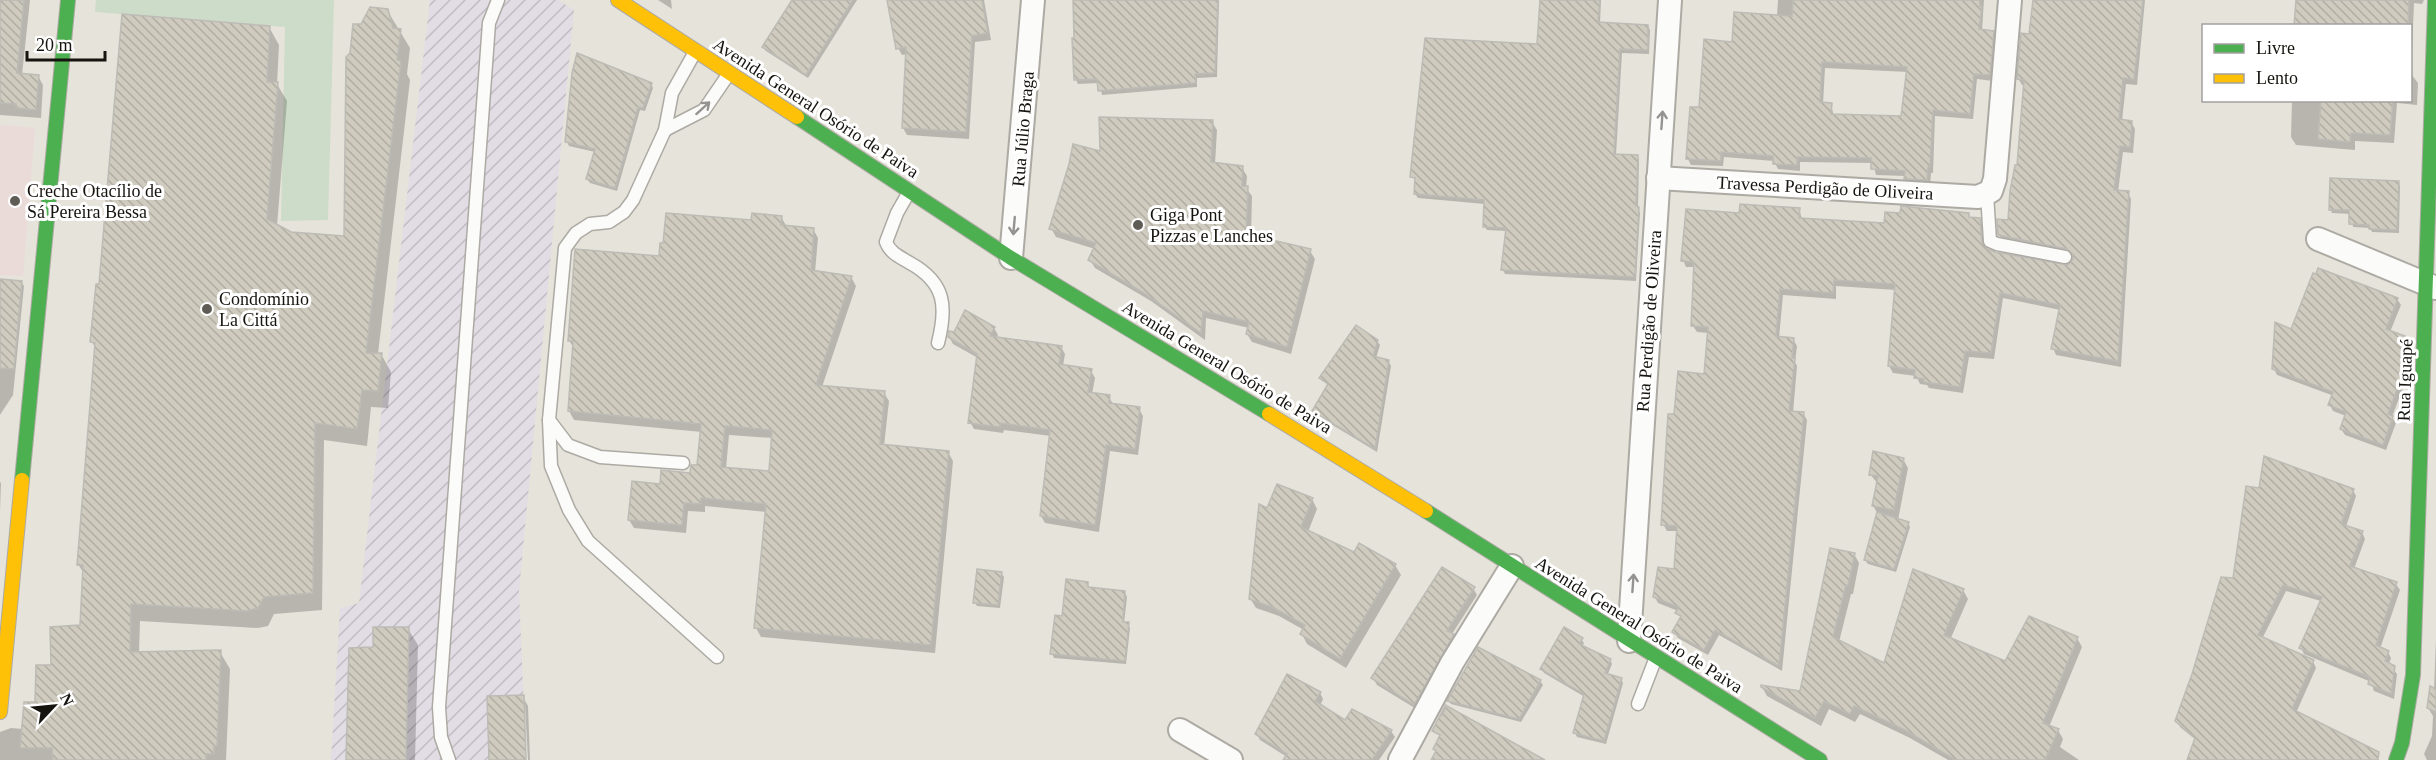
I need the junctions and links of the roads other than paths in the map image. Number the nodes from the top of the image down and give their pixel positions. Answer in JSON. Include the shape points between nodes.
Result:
{"nodes":[{"id":1,"x":68,"y":0,"type":"edge"},
{"id":2,"x":498,"y":0,"type":"edge"},
{"id":3,"x":618,"y":0,"type":"edge"},
{"id":4,"x":1033,"y":0,"type":"edge"},
{"id":5,"x":1670,"y":0,"type":"edge"},
{"id":6,"x":2010,"y":0,"type":"edge"},
{"id":7,"x":2435,"y":0,"type":"edge"},
{"id":8,"x":695,"y":51,"type":"junction"},
{"id":9,"x":729,"y":74,"type":"junction"},
{"id":10,"x":665,"y":130,"type":"junction"},
{"id":11,"x":1658,"y":178,"type":"junction"},
{"id":12,"x":910,"y":191,"type":"junction"},
{"id":13,"x":1989,"y":193,"type":"junction"},
{"id":14,"x":2318,"y":239,"type":"dead end"},
{"id":15,"x":2065,"y":257,"type":"dead end"},
{"id":16,"x":1011,"y":258,"type":"junction"},
{"id":17,"x":2431,"y":286,"type":"edge"},
{"id":18,"x":938,"y":343,"type":"dead end"},
{"id":19,"x":549,"y":420,"type":"junction"},
{"id":20,"x":683,"y":463,"type":"dead end"},
{"id":21,"x":1512,"y":566,"type":"junction"},
{"id":22,"x":1629,"y":641,"type":"junction"},
{"id":23,"x":717,"y":657,"type":"dead end"},
{"id":24,"x":1656,"y":658,"type":"junction"},
{"id":25,"x":1638,"y":704,"type":"dead end"},
{"id":26,"x":0,"y":712,"type":"edge"},
{"id":27,"x":1180,"y":730,"type":"dead end"},
{"id":28,"x":448,"y":760,"type":"edge"},
{"id":29,"x":1231,"y":760,"type":"edge"},
{"id":30,"x":1400,"y":760,"type":"edge"},
{"id":31,"x":1820,"y":760,"type":"edge"},
{"id":32,"x":2396,"y":760,"type":"edge"}],
"edges":[{"from":1,"to":26,"type":"street"},
{"from":2,"to":28,"type":"lane","via":[[489,23],[439,707],[441,737]]},
{"from":3,"to":8,"type":"street","name":"Avenida General Osório de Paiva"},
{"from":4,"to":16,"type":"street","name":"Rua Júlio Braga","one_way":true},
{"from":11,"to":5,"type":"street","name":"Rua Perdigão de Oliveira","one_way":true},
{"from":6,"to":13,"type":"street","via":[[1995,179]]},
{"from":7,"to":17,"type":"street","name":"Rua Iguapé"},
{"from":8,"to":9,"type":"street","name":"Avenida General Osório de Paiva"},
{"from":8,"to":10,"type":"lane","via":[[672,93]]},
{"from":10,"to":9,"type":"lane","one_way":true,"via":[[704,110]]},
{"from":9,"to":12,"type":"street","name":"Avenida General Osório de Paiva"},
{"from":10,"to":19,"type":"lane","via":[[624,212],[609,222],[590,224],[576,233],[565,248]]},
{"from":11,"to":13,"type":"street","name":"Travessa Perdigão de Oliveira","via":[[1978,197]]},
{"from":22,"to":11,"type":"street","name":"Rua Perdigão de Oliveira","one_way":true},
{"from":12,"to":16,"type":"street","name":"Avenida General Osório de Paiva"},
{"from":12,"to":18,"type":"lane","via":[[886,243],[889,250],[939,288],[945,309]]},
{"from":13,"to":15,"type":"lane","via":[[1990,241]]},
{"from":14,"to":17,"type":"street"},
{"from":16,"to":21,"type":"street","name":"Avenida General Osório de Paiva"},
{"from":17,"to":32,"type":"street","name":"Rua Iguapé","via":[[2414,675]]},
{"from":19,"to":20,"type":"lane","via":[[568,445],[600,457]]},
{"from":19,"to":23,"type":"lane","via":[[551,466],[569,510],[588,541]]},
{"from":21,"to":22,"type":"street","name":"Avenida General Osório de Paiva"},
{"from":21,"to":30,"type":"street","via":[[1452,663]]},
{"from":22,"to":24,"type":"street","name":"Avenida General Osório de Paiva"},
{"from":24,"to":25,"type":"lane"},
{"from":24,"to":31,"type":"street","name":"Avenida General Osório de Paiva"},
{"from":27,"to":29,"type":"street"}]}
